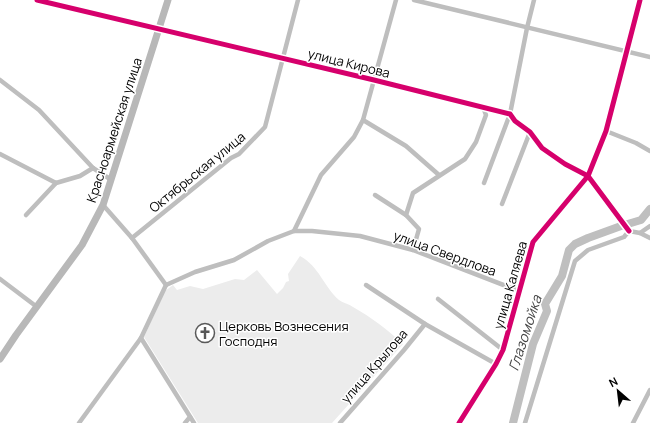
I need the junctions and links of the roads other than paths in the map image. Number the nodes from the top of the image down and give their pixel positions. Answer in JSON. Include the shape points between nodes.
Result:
{"nodes":[{"id":1,"x":37,"y":0,"type":"edge"},
{"id":2,"x":168,"y":0,"type":"edge"},
{"id":3,"x":298,"y":0,"type":"edge"},
{"id":4,"x":396,"y":0,"type":"edge"},
{"id":5,"x":414,"y":0,"type":"edge"},
{"id":6,"x":534,"y":0,"type":"edge"},
{"id":7,"x":640,"y":0,"type":"edge"},
{"id":8,"x":527,"y":28,"type":"junction"},
{"id":9,"x":159,"y":29,"type":"junction"},
{"id":10,"x":626,"y":51,"type":"junction"},
{"id":11,"x":650,"y":57,"type":"edge"},
{"id":12,"x":283,"y":58,"type":"junction"},
{"id":13,"x":0,"y":80,"type":"edge"},
{"id":14,"x":374,"y":80,"type":"junction"},
{"id":15,"x":483,"y":107,"type":"junction"},
{"id":16,"x":510,"y":114,"type":"junction"},
{"id":17,"x":363,"y":120,"type":"junction"},
{"id":18,"x":530,"y":132,"type":"junction"},
{"id":19,"x":606,"y":132,"type":"junction"},
{"id":20,"x":650,"y":150,"type":"edge"},
{"id":21,"x":0,"y":154,"type":"edge"},
{"id":22,"x":93,"y":168,"type":"junction"},
{"id":23,"x":439,"y":175,"type":"junction"},
{"id":24,"x":588,"y":176,"type":"junction"},
{"id":25,"x":110,"y":179,"type":"junction"},
{"id":26,"x":56,"y":183,"type":"junction"},
{"id":27,"x":484,"y":183,"type":"dead end"},
{"id":28,"x":375,"y":196,"type":"dead end"},
{"id":29,"x":502,"y":204,"type":"dead end"},
{"id":30,"x":103,"y":205,"type":"junction"},
{"id":31,"x":26,"y":215,"type":"dead end"},
{"id":32,"x":406,"y":215,"type":"junction"},
{"id":33,"x":650,"y":226,"type":"edge"},
{"id":34,"x":294,"y":231,"type":"junction"},
{"id":35,"x":629,"y":231,"type":"junction"},
{"id":36,"x":640,"y":233,"type":"junction"},
{"id":37,"x":132,"y":238,"type":"junction"},
{"id":38,"x":650,"y":238,"type":"edge"},
{"id":39,"x":413,"y":250,"type":"junction"},
{"id":40,"x":0,"y":279,"type":"edge"},
{"id":41,"x":166,"y":286,"type":"junction"},
{"id":42,"x":366,"y":286,"type":"dead end"},
{"id":43,"x":519,"y":291,"type":"junction"},
{"id":44,"x":438,"y":299,"type":"dead end"},
{"id":45,"x":37,"y":307,"type":"junction"},
{"id":46,"x":425,"y":324,"type":"junction"},
{"id":47,"x":141,"y":338,"type":"junction"},
{"id":48,"x":503,"y":350,"type":"junction"},
{"id":49,"x":0,"y":359,"type":"edge"},
{"id":50,"x":496,"y":364,"type":"junction"},
{"id":51,"x":650,"y":390,"type":"edge"},
{"id":52,"x":190,"y":416,"type":"junction"},
{"id":53,"x":79,"y":423,"type":"edge"},
{"id":54,"x":185,"y":423,"type":"edge"},
{"id":55,"x":194,"y":423,"type":"edge"},
{"id":56,"x":340,"y":423,"type":"edge"},
{"id":57,"x":459,"y":423,"type":"edge"},
{"id":58,"x":525,"y":423,"type":"edge"},
{"id":59,"x":634,"y":423,"type":"edge"}],
"edges":[{"from":1,"to":9,"type":"street","name":"улица Кирова"},
{"from":2,"to":9,"type":"main road","name":"Красноармейская улица"},
{"from":3,"to":12,"type":"street","name":"Октябрьская улица"},
{"from":4,"to":14,"type":"street"},
{"from":5,"to":8,"type":"street"},
{"from":6,"to":8,"type":"street"},
{"from":7,"to":10,"type":"street","name":"улица Каляева"},
{"from":8,"to":10,"type":"street"},
{"from":8,"to":16,"type":"street"},
{"from":9,"to":12,"type":"street","name":"улица Кирова"},
{"from":9,"to":25,"type":"main road","name":"Красноармейская улица"},
{"from":10,"to":11,"type":"street"},
{"from":10,"to":19,"type":"street","name":"улица Каляева"},
{"from":12,"to":14,"type":"street","name":"улица Кирова"},
{"from":12,"to":37,"type":"street","name":"Октябрьская улица","via":[[265,127],[239,154]]},
{"from":13,"to":22,"type":"street","via":[[39,110]]},
{"from":14,"to":15,"type":"street","name":"улица Кирова"},
{"from":14,"to":17,"type":"street"},
{"from":15,"to":16,"type":"street","name":"улица Кирова"},
{"from":15,"to":23,"type":"street","via":[[486,115],[476,142],[465,159]]},
{"from":16,"to":18,"type":"street","name":"улица Кирова"},
{"from":16,"to":27,"type":"street"},
{"from":17,"to":23,"type":"street","via":[[406,146]]},
{"from":17,"to":34,"type":"street","via":[[354,137],[321,175]]},
{"from":18,"to":24,"type":"street","name":"улица Кирова","via":[[542,148]]},
{"from":18,"to":29,"type":"street"},
{"from":19,"to":20,"type":"street"},
{"from":19,"to":24,"type":"street","name":"улица Каляева"},
{"from":21,"to":26,"type":"street"},
{"from":22,"to":25,"type":"street"},
{"from":22,"to":26,"type":"street","via":[[80,176]]},
{"from":23,"to":32,"type":"street","via":[[413,193]]},
{"from":24,"to":35,"type":"street","name":"улица Кирова"},
{"from":24,"to":43,"type":"street","name":"улица Каляева","via":[[533,242]]},
{"from":25,"to":30,"type":"main road","name":"Красноармейская улица"},
{"from":26,"to":31,"type":"street"},
{"from":28,"to":32,"type":"street"},
{"from":30,"to":37,"type":"street"},
{"from":30,"to":45,"type":"main road","name":"Красноармейская улица","via":[[82,245]]},
{"from":32,"to":39,"type":"street","via":[[419,229]]},
{"from":33,"to":36,"type":"street"},
{"from":34,"to":39,"type":"street","name":"улица Свердлова","via":[[360,236]]},
{"from":34,"to":41,"type":"street","name":"улица Свердлова","via":[[268,241],[234,260],[195,272]]},
{"from":35,"to":36,"type":"street"},
{"from":35,"to":58,"type":"street","via":[[624,237],[588,250],[575,261]]},
{"from":36,"to":38,"type":"street"},
{"from":37,"to":41,"type":"street"},
{"from":39,"to":43,"type":"street","name":"улица Свердлова"},
{"from":40,"to":45,"type":"street"},
{"from":41,"to":47,"type":"street"},
{"from":42,"to":46,"type":"street"},
{"from":43,"to":48,"type":"street","name":"улица Каляева"},
{"from":44,"to":48,"type":"street"},
{"from":45,"to":49,"type":"main road","name":"Красноармейская улица"},
{"from":46,"to":50,"type":"street"},
{"from":46,"to":56,"type":"street","name":"улица Крылова"},
{"from":47,"to":52,"type":"street"},
{"from":47,"to":53,"type":"street"},
{"from":48,"to":50,"type":"street","name":"улица Каляева"},
{"from":50,"to":57,"type":"street","name":"улица Каляева"},
{"from":51,"to":59,"type":"street"},
{"from":52,"to":54,"type":"street"},
{"from":52,"to":55,"type":"street"}]}
